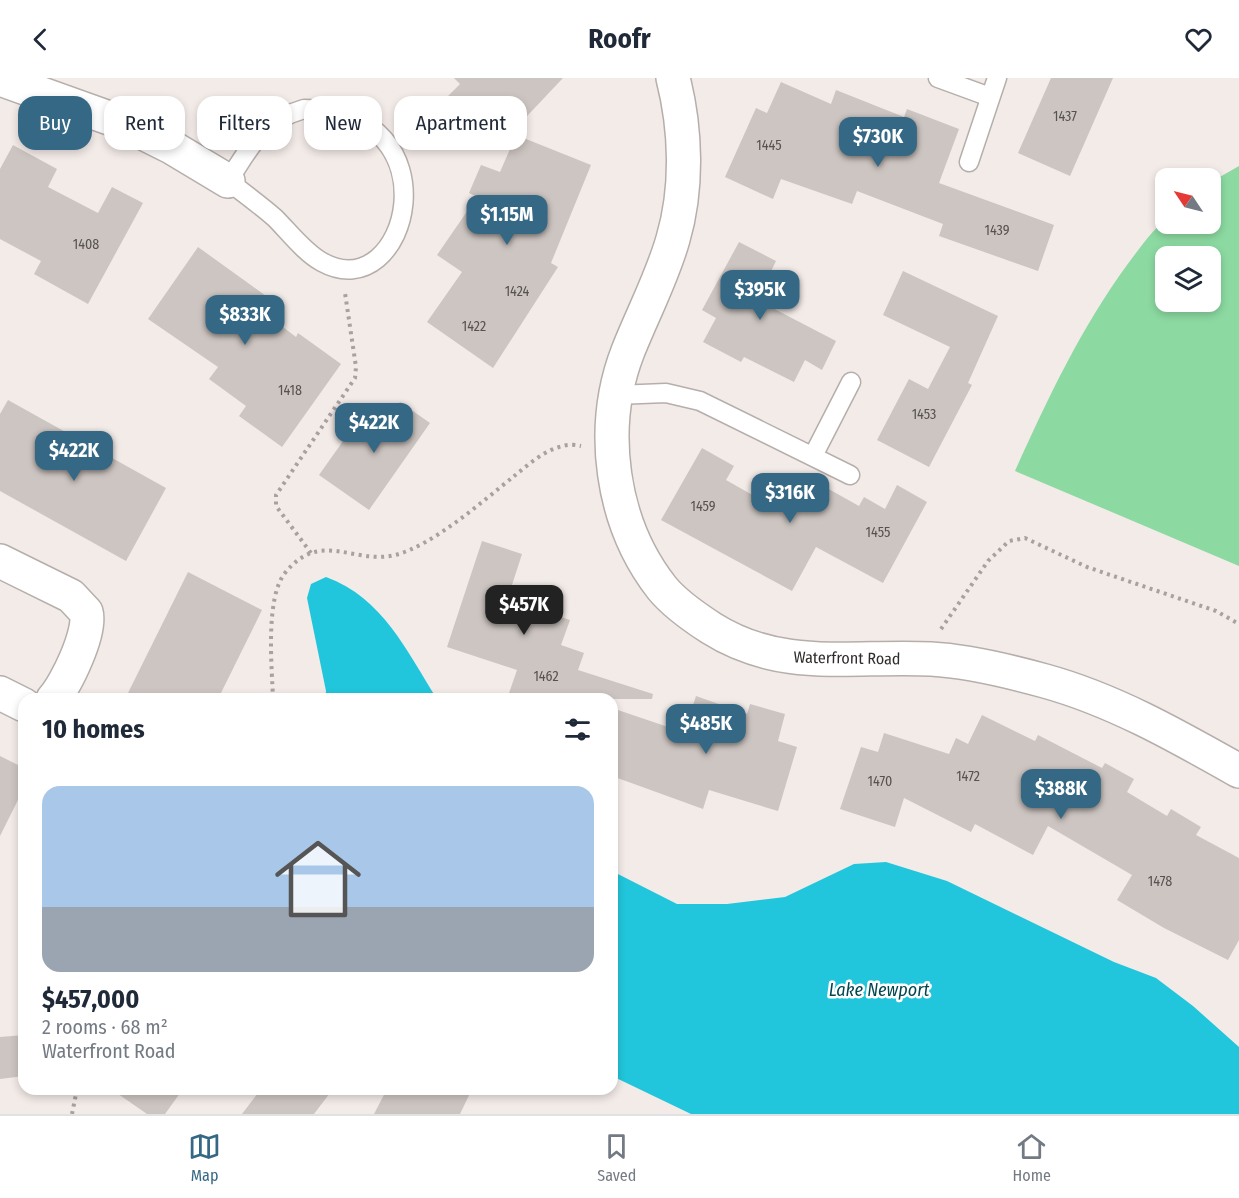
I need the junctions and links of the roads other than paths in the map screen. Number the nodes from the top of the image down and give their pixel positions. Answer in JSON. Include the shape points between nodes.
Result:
{"nodes":[{"id":1,"x":673,"y":78,"type":"edge"},
{"id":2,"x":938,"y":78,"type":"edge"},
{"id":3,"x":997,"y":78,"type":"edge"},
{"id":4,"x":0,"y":79,"type":"edge"},
{"id":5,"x":990,"y":97,"type":"junction"},
{"id":6,"x":969,"y":162,"type":"dead end"},
{"id":7,"x":228,"y":181,"type":"junction"},
{"id":8,"x":851,"y":382,"type":"dead end"},
{"id":9,"x":616,"y":395,"type":"junction"},
{"id":10,"x":813,"y":456,"type":"junction"},
{"id":11,"x":850,"y":475,"type":"dead end"},
{"id":12,"x":0,"y":561,"type":"edge"},
{"id":13,"x":0,"y":693,"type":"edge"},
{"id":14,"x":58,"y":693,"type":"edge"},
{"id":15,"x":18,"y":702,"type":"edge"},
{"id":16,"x":1239,"y":771,"type":"edge"}],
"edges":[{"from":1,"to":9,"type":"street","name":"Waterfront Road","via":[[683,140],[682,190],[674,235],[660,282],[627,353]]},
{"from":2,"to":5,"type":"lane"},
{"from":3,"to":5,"type":"lane"},
{"from":4,"to":7,"type":"street","via":[[123,123]]},
{"from":5,"to":6,"type":"lane"},
{"from":7,"to":7,"type":"lane","via":[[261,131],[281,116],[304,109],[329,109],[355,117],[377,131],[394,151],[404,196],[401,222],[390,246],[378,259],[362,267],[341,269],[321,262]]},
{"from":8,"to":10,"type":"lane"},
{"from":9,"to":10,"type":"lane","via":[[666,393],[700,401]]},
{"from":9,"to":16,"type":"street","name":"Waterfront Road","via":[[615,477],[625,522],[641,557],[664,590],[693,617],[725,637],[783,657],[825,661],[933,659],[1045,681],[1105,702]]},
{"from":10,"to":11,"type":"lane"},
{"from":12,"to":14,"type":"street","via":[[71,596],[86,612],[87,629]]},
{"from":13,"to":15,"type":"street"}]}
